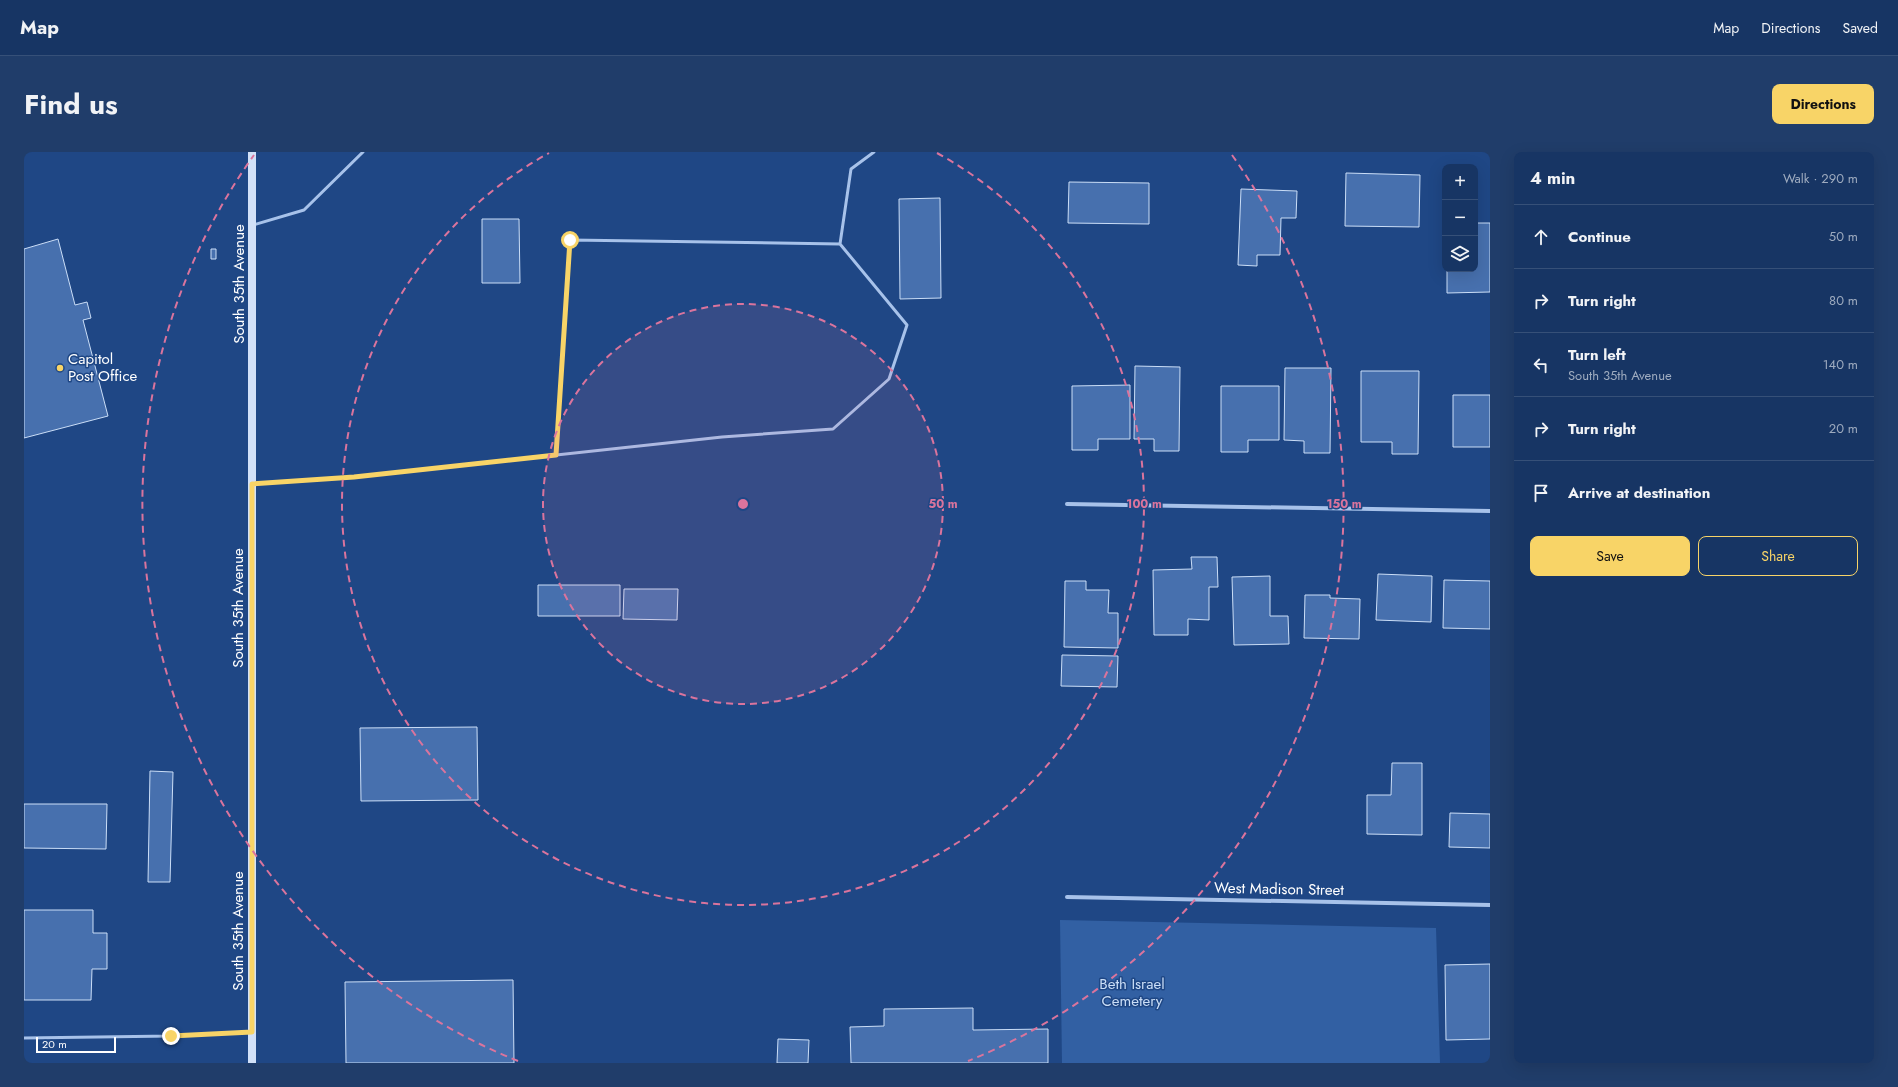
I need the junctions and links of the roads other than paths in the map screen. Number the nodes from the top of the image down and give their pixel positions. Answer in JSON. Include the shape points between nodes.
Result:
{"nodes":[{"id":1,"x":252,"y":152,"type":"edge"},
{"id":2,"x":363,"y":152,"type":"edge"},
{"id":3,"x":874,"y":152,"type":"edge"},
{"id":4,"x":253,"y":225,"type":"junction"},
{"id":5,"x":840,"y":244,"type":"junction"},
{"id":6,"x":556,"y":455,"type":"junction"},
{"id":7,"x":252,"y":484,"type":"junction"},
{"id":8,"x":1067,"y":504,"type":"dead end"},
{"id":9,"x":1490,"y":511,"type":"edge"},
{"id":10,"x":1067,"y":897,"type":"dead end"},
{"id":11,"x":1490,"y":905,"type":"edge"},
{"id":12,"x":252,"y":1032,"type":"junction"},
{"id":13,"x":24,"y":1038,"type":"edge"},
{"id":14,"x":252,"y":1063,"type":"edge"}],
"edges":[{"from":1,"to":4,"type":"main road","name":"South 35th Avenue"},
{"from":2,"to":4,"type":"lane","via":[[304,210]]},
{"from":3,"to":5,"type":"lane","via":[[851,169]]},
{"from":4,"to":7,"type":"main road","name":"South 35th Avenue"},
{"from":5,"to":6,"type":"lane","via":[[570,240]]},
{"from":5,"to":6,"type":"lane","via":[[907,325],[889,379],[833,429],[722,437]]},
{"from":6,"to":7,"type":"lane","via":[[354,477]]},
{"from":7,"to":12,"type":"main road","name":"South 35th Avenue"},
{"from":8,"to":9,"type":"street"},
{"from":10,"to":11,"type":"street","name":"West Madison Street"},
{"from":12,"to":13,"type":"lane"},
{"from":12,"to":14,"type":"main road","name":"South 35th Avenue"}]}
